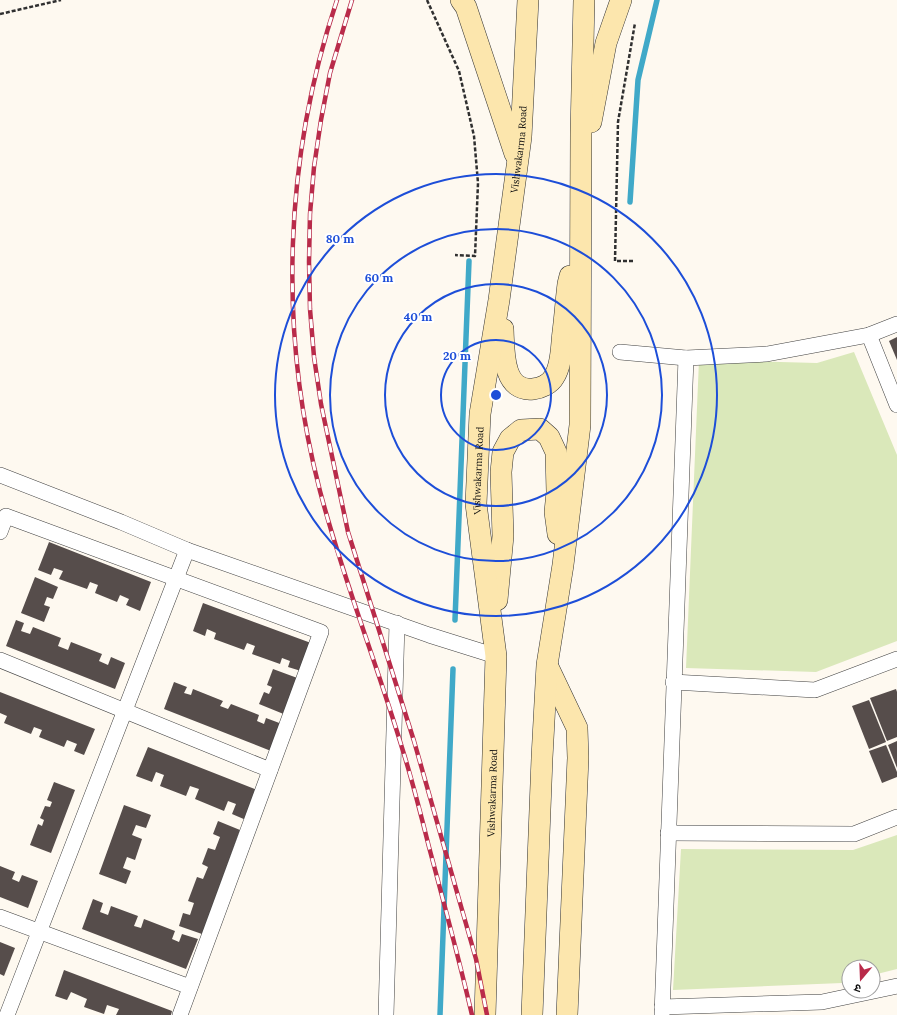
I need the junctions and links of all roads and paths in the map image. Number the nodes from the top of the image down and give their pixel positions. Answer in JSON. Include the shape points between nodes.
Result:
{"nodes":[{"id":1,"x":61,"y":0,"type":"edge"},
{"id":2,"x":427,"y":0,"type":"edge"},
{"id":3,"x":461,"y":0,"type":"edge"},
{"id":4,"x":528,"y":0,"type":"edge"},
{"id":5,"x":584,"y":0,"type":"edge"},
{"id":6,"x":621,"y":0,"type":"edge"},
{"id":7,"x":0,"y":14,"type":"edge"},
{"id":8,"x":635,"y":23,"type":"dead end"},
{"id":9,"x":582,"y":142,"type":"junction"},
{"id":10,"x":518,"y":162,"type":"junction"},
{"id":11,"x":581,"y":232,"type":"junction"},
{"id":12,"x":456,"y":255,"type":"dead end"},
{"id":13,"x":632,"y":261,"type":"dead end"},
{"id":14,"x":499,"y":300,"type":"junction"},
{"id":15,"x":897,"y":324,"type":"edge"},
{"id":16,"x":869,"y":335,"type":"junction"},
{"id":17,"x":620,"y":352,"type":"dead end"},
{"id":18,"x":686,"y":358,"type":"junction"},
{"id":19,"x":897,"y":405,"type":"edge"},
{"id":20,"x":0,"y":475,"type":"edge"},
{"id":21,"x":0,"y":532,"type":"edge"},
{"id":22,"x":187,"y":550,"type":"junction"},
{"id":23,"x":563,"y":565,"type":"junction"},
{"id":24,"x":175,"y":578,"type":"junction"},
{"id":25,"x":397,"y":623,"type":"junction"},
{"id":26,"x":494,"y":630,"type":"junction"},
{"id":27,"x":496,"y":656,"type":"junction"},
{"id":28,"x":897,"y":658,"type":"edge"},
{"id":29,"x":0,"y":660,"type":"edge"},
{"id":30,"x":547,"y":665,"type":"junction"},
{"id":31,"x":673,"y":682,"type":"junction"},
{"id":32,"x":124,"y":711,"type":"junction"},
{"id":33,"x":270,"y":770,"type":"junction"},
{"id":34,"x":897,"y":817,"type":"edge"},
{"id":35,"x":668,"y":833,"type":"junction"},
{"id":36,"x":0,"y":917,"type":"edge"},
{"id":37,"x":39,"y":932,"type":"junction"},
{"id":38,"x":897,"y":986,"type":"edge"},
{"id":39,"x":190,"y":987,"type":"junction"},
{"id":40,"x":662,"y":1011,"type":"edge"},
{"id":41,"x":7,"y":1015,"type":"edge"},
{"id":42,"x":180,"y":1015,"type":"edge"},
{"id":43,"x":386,"y":1015,"type":"edge"},
{"id":44,"x":485,"y":1015,"type":"edge"},
{"id":45,"x":532,"y":1015,"type":"edge"},
{"id":46,"x":567,"y":1015,"type":"edge"}],
"edges":[{"from":1,"to":7,"type":"path"},
{"from":2,"to":12,"type":"path","via":[[459,71],[474,136],[478,183],[475,256]]},
{"from":3,"to":10,"type":"main road","via":[[466,7]]},
{"from":4,"to":10,"type":"main road","name":"Vishwakarma Road"},
{"from":5,"to":9,"type":"main road"},
{"from":6,"to":9,"type":"main road","via":[[606,43],[592,120]]},
{"from":8,"to":13,"type":"path","via":[[618,122],[615,261]]},
{"from":9,"to":11,"type":"main road"},
{"from":10,"to":14,"type":"main road","name":"Vishwakarma Road"},
{"from":11,"to":14,"type":"main road","via":[[568,284],[560,360],[554,378],[541,388],[529,390],[516,385],[508,373],[504,357],[503,322]]},
{"from":11,"to":23,"type":"main road","via":[[580,425]]},
{"from":14,"to":26,"type":"main road","name":"Vishwakarma Road","via":[[480,414],[476,504]]},
{"from":15,"to":16,"type":"street"},
{"from":16,"to":18,"type":"street","via":[[767,354]]},
{"from":16,"to":19,"type":"street"},
{"from":17,"to":18,"type":"street"},
{"from":18,"to":31,"type":"street"},
{"from":20,"to":22,"type":"street"},
{"from":21,"to":24,"type":"street","via":[[6,516]]},
{"from":22,"to":24,"type":"street"},
{"from":22,"to":25,"type":"street"},
{"from":23,"to":26,"type":"main road","via":[[555,512],[556,452],[549,437],[540,429],[521,430],[510,439],[504,452],[501,472],[503,536]]},
{"from":23,"to":30,"type":"main road"},
{"from":24,"to":32,"type":"street"},
{"from":24,"to":33,"type":"street","via":[[321,632]]},
{"from":25,"to":27,"type":"street"},
{"from":25,"to":43,"type":"street"},
{"from":26,"to":27,"type":"main road","name":"Vishwakarma Road"},
{"from":27,"to":44,"type":"main road","name":"Vishwakarma Road"},
{"from":28,"to":31,"type":"street","via":[[816,690]]},
{"from":29,"to":32,"type":"street"},
{"from":30,"to":45,"type":"main road"},
{"from":30,"to":46,"type":"main road","via":[[577,728],[578,758]]},
{"from":31,"to":35,"type":"street"},
{"from":32,"to":33,"type":"street"},
{"from":32,"to":37,"type":"street"},
{"from":33,"to":39,"type":"street"},
{"from":34,"to":35,"type":"street","via":[[854,834]]},
{"from":35,"to":40,"type":"street"},
{"from":36,"to":37,"type":"street"},
{"from":37,"to":39,"type":"street"},
{"from":37,"to":41,"type":"street"},
{"from":38,"to":40,"type":"street","via":[[822,1002]]},
{"from":39,"to":42,"type":"street"}]}
